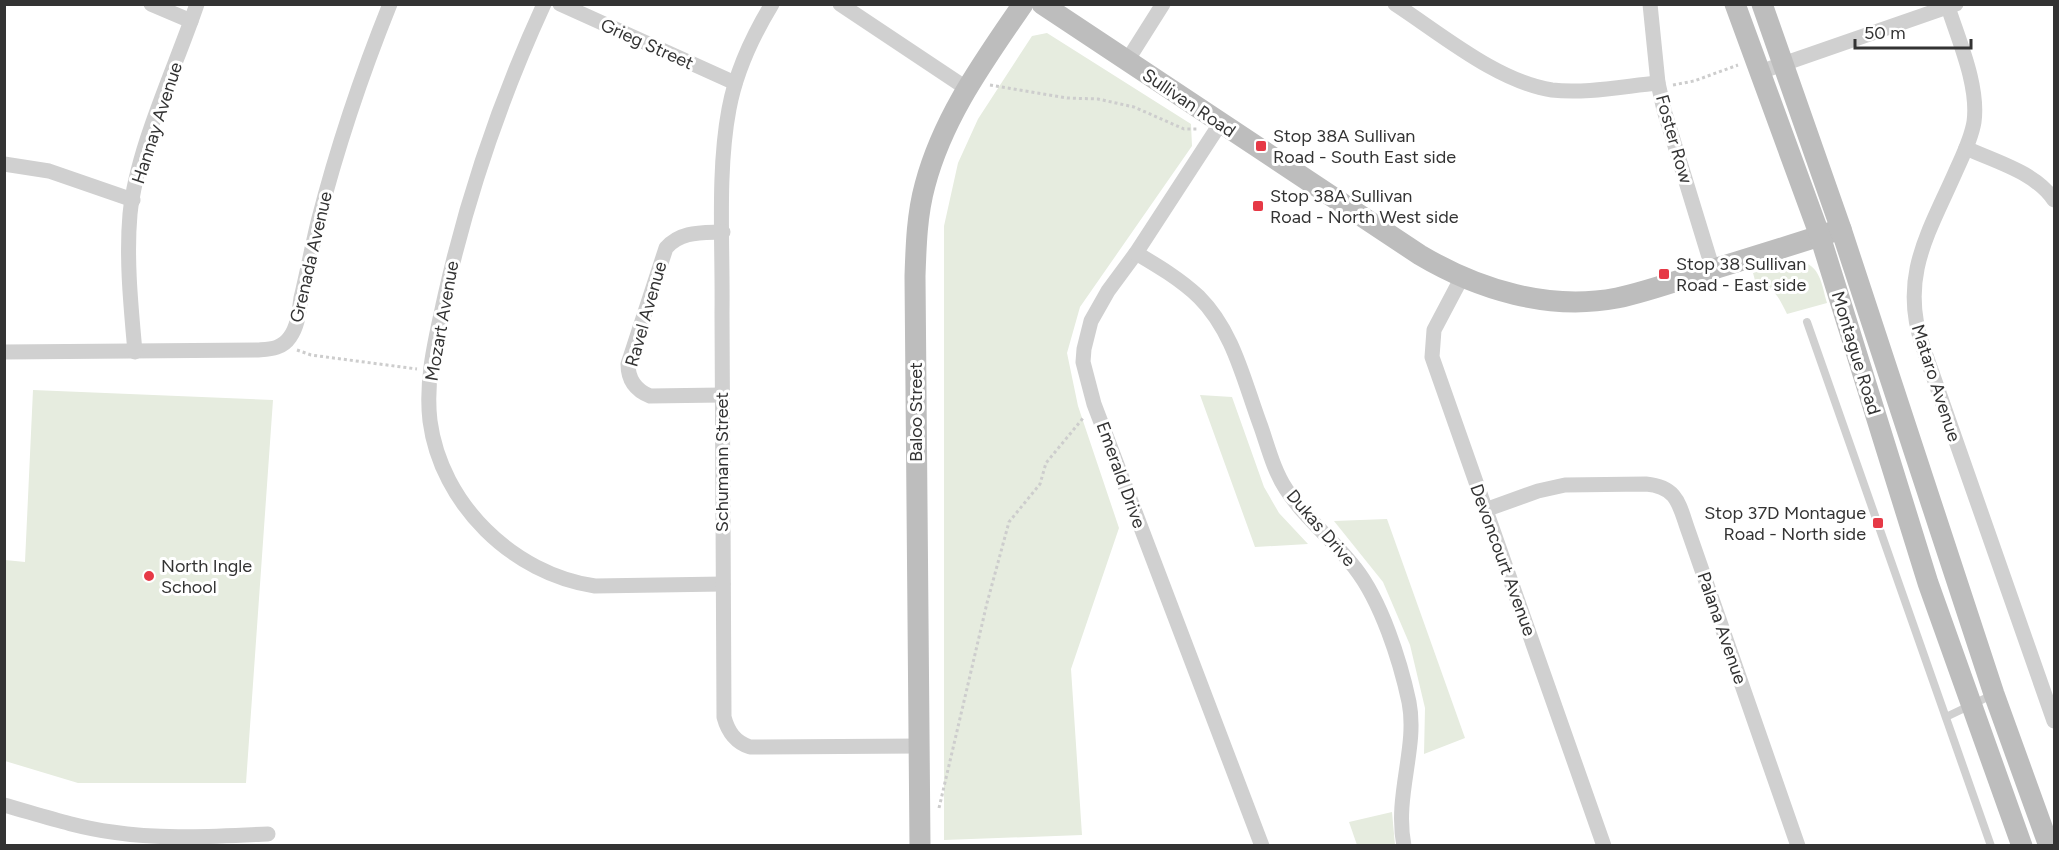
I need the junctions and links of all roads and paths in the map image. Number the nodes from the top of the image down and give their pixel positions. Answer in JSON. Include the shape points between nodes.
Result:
{"nodes":[{"id":1,"x":151,"y":4,"type":"edge"},
{"id":2,"x":197,"y":4,"type":"edge"},
{"id":3,"x":390,"y":4,"type":"edge"},
{"id":4,"x":544,"y":4,"type":"edge"},
{"id":5,"x":560,"y":4,"type":"edge"},
{"id":6,"x":772,"y":4,"type":"edge"},
{"id":7,"x":840,"y":4,"type":"edge"},
{"id":8,"x":1023,"y":4,"type":"edge"},
{"id":9,"x":1042,"y":4,"type":"edge"},
{"id":10,"x":1163,"y":4,"type":"edge"},
{"id":11,"x":1395,"y":4,"type":"edge"},
{"id":12,"x":1650,"y":4,"type":"edge"},
{"id":13,"x":1735,"y":4,"type":"edge"},
{"id":14,"x":1762,"y":4,"type":"edge"},
{"id":15,"x":1952,"y":6,"type":"edge"},
{"id":16,"x":191,"y":21,"type":"junction"},
{"id":17,"x":1126,"y":61,"type":"junction"},
{"id":18,"x":1784,"y":64,"type":"junction"},
{"id":19,"x":1751,"y":68,"type":"junction"},
{"id":20,"x":735,"y":83,"type":"junction"},
{"id":21,"x":969,"y":83,"type":"junction"},
{"id":22,"x":1663,"y":85,"type":"junction"},
{"id":23,"x":1220,"y":124,"type":"junction"},
{"id":24,"x":1966,"y":148,"type":"junction"},
{"id":25,"x":4,"y":164,"type":"edge"},
{"id":26,"x":133,"y":200,"type":"junction"},
{"id":27,"x":2055,"y":200,"type":"edge"},
{"id":28,"x":1840,"y":229,"type":"junction"},
{"id":29,"x":723,"y":232,"type":"junction"},
{"id":30,"x":1820,"y":236,"type":"junction"},
{"id":31,"x":1136,"y":253,"type":"junction"},
{"id":32,"x":1713,"y":270,"type":"junction"},
{"id":33,"x":1462,"y":277,"type":"junction"},
{"id":34,"x":1807,"y":322,"type":"dead end"},
{"id":35,"x":284,"y":344,"type":"junction"},
{"id":36,"x":4,"y":352,"type":"edge"},
{"id":37,"x":135,"y":352,"type":"junction"},
{"id":38,"x":430,"y":371,"type":"junction"},
{"id":39,"x":722,"y":395,"type":"junction"},
{"id":40,"x":1094,"y":404,"type":"junction"},
{"id":41,"x":1485,"y":510,"type":"junction"},
{"id":42,"x":723,"y":584,"type":"junction"},
{"id":43,"x":1994,"y":694,"type":"junction"},
{"id":44,"x":1972,"y":703,"type":"junction"},
{"id":45,"x":1946,"y":717,"type":"junction"},
{"id":46,"x":2055,"y":721,"type":"edge"},
{"id":47,"x":920,"y":747,"type":"junction"},
{"id":48,"x":4,"y":805,"type":"edge"},
{"id":49,"x":939,"y":808,"type":"dead end"},
{"id":50,"x":268,"y":834,"type":"dead end"},
{"id":51,"x":920,"y":846,"type":"edge"},
{"id":52,"x":1262,"y":846,"type":"edge"},
{"id":53,"x":1404,"y":846,"type":"edge"},
{"id":54,"x":1604,"y":846,"type":"edge"},
{"id":55,"x":1798,"y":846,"type":"edge"},
{"id":56,"x":1991,"y":846,"type":"edge"},
{"id":57,"x":2022,"y":846,"type":"edge"},
{"id":58,"x":2049,"y":846,"type":"edge"}],
"edges":[{"from":1,"to":16,"type":"street"},
{"from":2,"to":16,"type":"street","name":"Hannay Avenue"},
{"from":3,"to":35,"type":"street","name":"Grenada Avenue","via":[[343,135],[320,215],[297,320]]},
{"from":4,"to":38,"type":"street","name":"Mozart Avenue","via":[[509,84],[478,173],[455,253]]},
{"from":5,"to":20,"type":"street","name":"Grieg Street"},
{"from":6,"to":20,"type":"street","name":"Schumann Street","via":[[750,43]]},
{"from":7,"to":21,"type":"street"},
{"from":8,"to":21,"type":"main road","name":"Baloo Street"},
{"from":9,"to":17,"type":"main road","name":"Sullivan Road"},
{"from":10,"to":17,"type":"street"},
{"from":11,"to":22,"type":"street","via":[[1497,71],[1535,86],[1572,91]]},
{"from":12,"to":22,"type":"street","name":"Foster Row"},
{"from":13,"to":19,"type":"main road","name":"Montague Road"},
{"from":14,"to":18,"type":"main road","name":"Montague Road"},
{"from":15,"to":18,"type":"street"},
{"from":15,"to":24,"type":"street","name":"Mataro Avenue","via":[[1974,103],[1974,121]]},
{"from":16,"to":26,"type":"street","name":"Hannay Avenue","via":[[147,144]]},
{"from":17,"to":23,"type":"main road","name":"Sullivan Road"},
{"from":18,"to":19,"type":"street"},
{"from":18,"to":28,"type":"main road","name":"Montague Road"},
{"from":19,"to":22,"type":"path"},
{"from":19,"to":30,"type":"main road","name":"Montague Road"},
{"from":20,"to":29,"type":"street","name":"Schumann Street","via":[[723,151]]},
{"from":21,"to":23,"type":"path","via":[[1098,99],[1134,107],[1184,129]]},
{"from":21,"to":47,"type":"main road","name":"Baloo Street","via":[[931,166],[921,203],[916,246]]},
{"from":22,"to":32,"type":"street","name":"Foster Row","via":[[1664,110]]},
{"from":23,"to":31,"type":"street","name":"Emerald Drive"},
{"from":23,"to":33,"type":"main road","name":"Sullivan Road","via":[[1420,255]]},
{"from":24,"to":27,"type":"street","via":[[2031,178]]},
{"from":24,"to":46,"type":"street","name":"Mataro Avenue","via":[[1918,260],[1915,317],[1918,335]]},
{"from":25,"to":26,"type":"street","via":[[49,171]]},
{"from":26,"to":37,"type":"street","name":"Hannay Avenue","via":[[129,244]]},
{"from":28,"to":30,"type":"main road","name":"Sullivan Road"},
{"from":28,"to":43,"type":"main road","name":"Montague Road"},
{"from":29,"to":39,"type":"street","name":"Schumann Street"},
{"from":29,"to":39,"type":"street","name":"Ravel Avenue","via":[[678,236],[666,248],[628,364],[631,380],[650,396]]},
{"from":30,"to":32,"type":"main road","name":"Sullivan Road"},
{"from":30,"to":44,"type":"main road","name":"Montague Road","via":[[1929,583]]},
{"from":31,"to":40,"type":"street","name":"Emerald Drive","via":[[1099,305],[1088,328],[1083,362]]},
{"from":31,"to":53,"type":"street","name":"Dukas Drive","via":[[1190,289],[1219,322],[1280,479],[1296,503],[1354,566],[1373,596],[1411,714],[1401,806]]},
{"from":32,"to":33,"type":"main road","name":"Sullivan Road","via":[[1630,295],[1580,301],[1515,295]]},
{"from":33,"to":41,"type":"street","name":"Devoncourt Avenue","via":[[1434,330],[1431,352]]},
{"from":34,"to":45,"type":"lane","name":"Montague Road"},
{"from":35,"to":37,"type":"street","name":"Grenada Avenue","via":[[271,349]]},
{"from":35,"to":38,"type":"path","via":[[311,355]]},
{"from":36,"to":37,"type":"street","name":"Grenada Avenue"},
{"from":38,"to":42,"type":"street","name":"Mozart Avenue","via":[[430,420],[447,476],[472,515],[503,546],[540,568],[579,584]]},
{"from":39,"to":42,"type":"street","name":"Schumann Street"},
{"from":40,"to":49,"type":"path","via":[[1046,463],[1040,484],[1009,522]]},
{"from":40,"to":52,"type":"street","name":"Emerald Drive"},
{"from":41,"to":54,"type":"street","name":"Devoncourt Avenue"},
{"from":41,"to":55,"type":"street","name":"Palana Avenue","via":[[1565,484],[1646,484],[1671,492],[1689,533]]},
{"from":42,"to":47,"type":"street","name":"Schumann Street","via":[[724,717],[736,740],[750,747]]},
{"from":43,"to":44,"type":"lane"},
{"from":43,"to":58,"type":"main road","name":"Montague Road"},
{"from":44,"to":45,"type":"lane"},
{"from":44,"to":57,"type":"main road","name":"Montague Road"},
{"from":45,"to":56,"type":"lane","name":"Montague Road"},
{"from":47,"to":51,"type":"main road","name":"Baloo Street"},
{"from":48,"to":50,"type":"street","via":[[113,832],[178,837]]}]}
